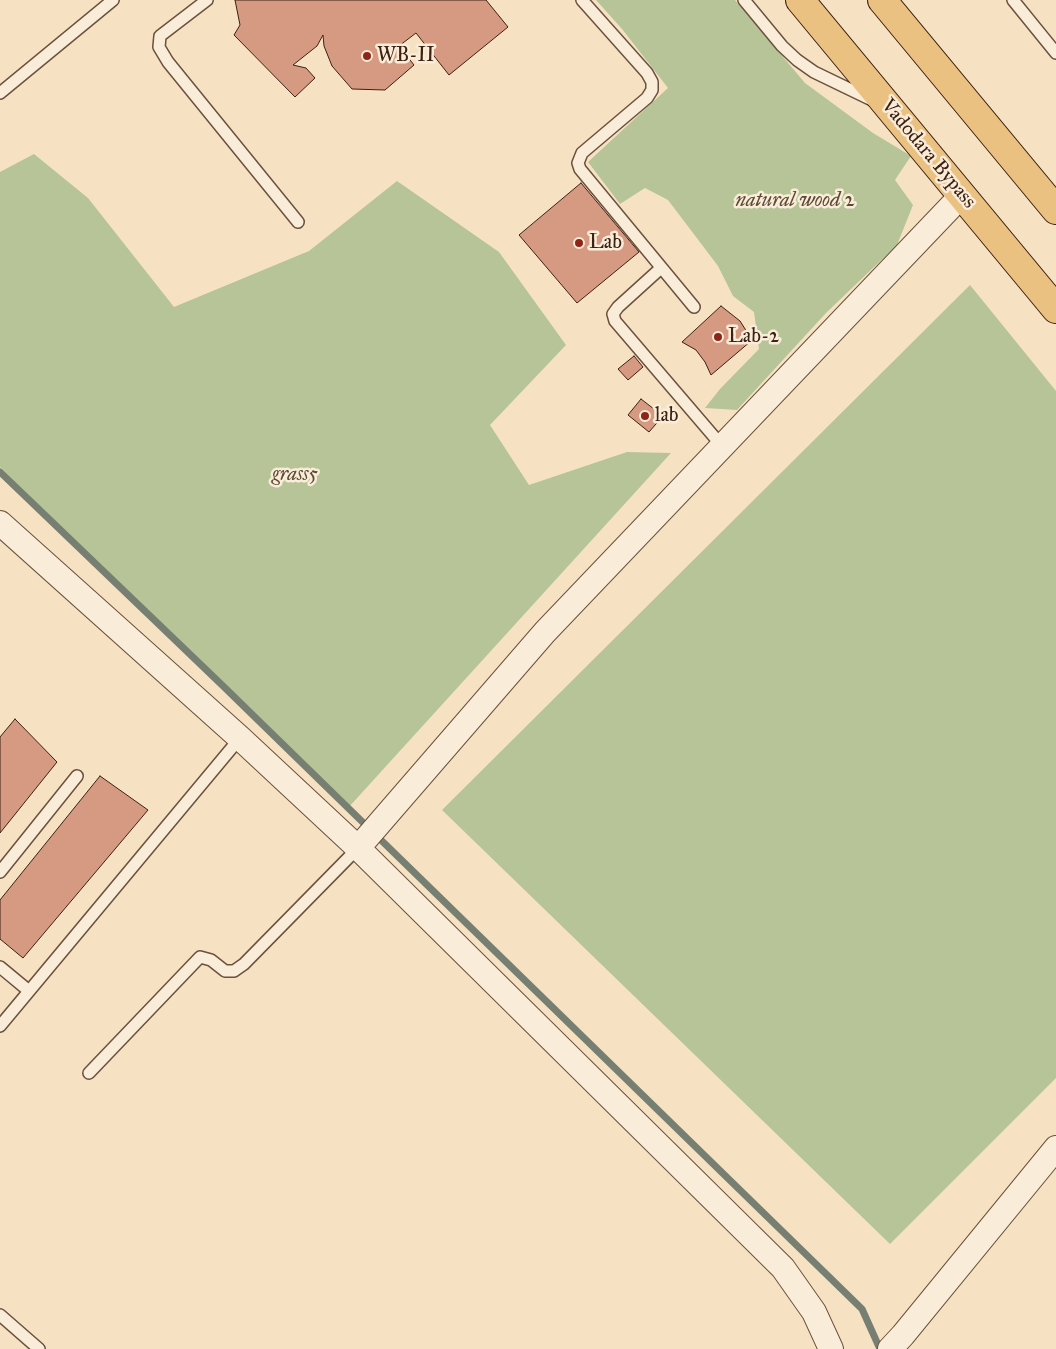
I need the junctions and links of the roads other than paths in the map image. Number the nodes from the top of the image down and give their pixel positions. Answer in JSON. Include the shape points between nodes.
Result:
{"nodes":[{"id":1,"x":113,"y":0,"type":"edge"},
{"id":2,"x":207,"y":0,"type":"edge"},
{"id":3,"x":582,"y":0,"type":"edge"},
{"id":4,"x":744,"y":0,"type":"edge"},
{"id":5,"x":800,"y":0,"type":"edge"},
{"id":6,"x":882,"y":0,"type":"edge"},
{"id":7,"x":1013,"y":0,"type":"edge"},
{"id":8,"x":1056,"y":32,"type":"edge"},
{"id":9,"x":1046,"y":40,"type":"junction"},
{"id":10,"x":1056,"y":53,"type":"edge"},
{"id":11,"x":0,"y":93,"type":"edge"},
{"id":12,"x":890,"y":108,"type":"junction"},
{"id":13,"x":962,"y":195,"type":"junction"},
{"id":14,"x":1056,"y":210,"type":"edge"},
{"id":15,"x":298,"y":222,"type":"dead end"},
{"id":16,"x":661,"y":268,"type":"junction"},
{"id":17,"x":694,"y":307,"type":"dead end"},
{"id":18,"x":1056,"y":309,"type":"edge"},
{"id":19,"x":722,"y":446,"type":"junction"},
{"id":20,"x":0,"y":523,"type":"edge"},
{"id":21,"x":240,"y":738,"type":"junction"},
{"id":22,"x":77,"y":776,"type":"dead end"},
{"id":23,"x":358,"y":848,"type":"junction"},
{"id":24,"x":0,"y":872,"type":"edge"},
{"id":25,"x":0,"y":967,"type":"edge"},
{"id":26,"x":29,"y":991,"type":"junction"},
{"id":27,"x":0,"y":1026,"type":"edge"},
{"id":28,"x":89,"y":1073,"type":"dead end"},
{"id":29,"x":1056,"y":1148,"type":"edge"},
{"id":30,"x":0,"y":1315,"type":"edge"},
{"id":31,"x":39,"y":1349,"type":"edge"},
{"id":32,"x":831,"y":1349,"type":"edge"},
{"id":33,"x":890,"y":1349,"type":"edge"}],
"edges":[{"from":1,"to":11,"type":"lane"},
{"from":2,"to":15,"type":"lane","via":[[160,36],[159,47]]},
{"from":3,"to":16,"type":"lane","via":[[647,73],[652,90],[647,98],[582,153],[578,163]]},
{"from":4,"to":12,"type":"lane","via":[[797,60],[814,72]]},
{"from":5,"to":12,"type":"highway","name":"Vadodara Bypass"},
{"from":6,"to":14,"type":"highway"},
{"from":7,"to":9,"type":"lane"},
{"from":8,"to":9,"type":"lane"},
{"from":9,"to":10,"type":"lane"},
{"from":12,"to":13,"type":"highway","name":"Vadodara Bypass"},
{"from":13,"to":18,"type":"highway","name":"Vadodara Bypass"},
{"from":13,"to":19,"type":"street"},
{"from":16,"to":17,"type":"lane"},
{"from":16,"to":19,"type":"lane","via":[[618,307],[613,314],[615,321]]},
{"from":19,"to":23,"type":"street","via":[[545,632]]},
{"from":20,"to":21,"type":"street"},
{"from":21,"to":23,"type":"street"},
{"from":21,"to":26,"type":"lane"},
{"from":22,"to":24,"type":"lane"},
{"from":23,"to":28,"type":"lane","via":[[234,971],[225,971],[200,957],[196,960]]},
{"from":23,"to":32,"type":"street","via":[[783,1268],[814,1312]]},
{"from":25,"to":26,"type":"lane"},
{"from":26,"to":27,"type":"lane"},
{"from":29,"to":33,"type":"street"},
{"from":30,"to":31,"type":"lane"}]}
